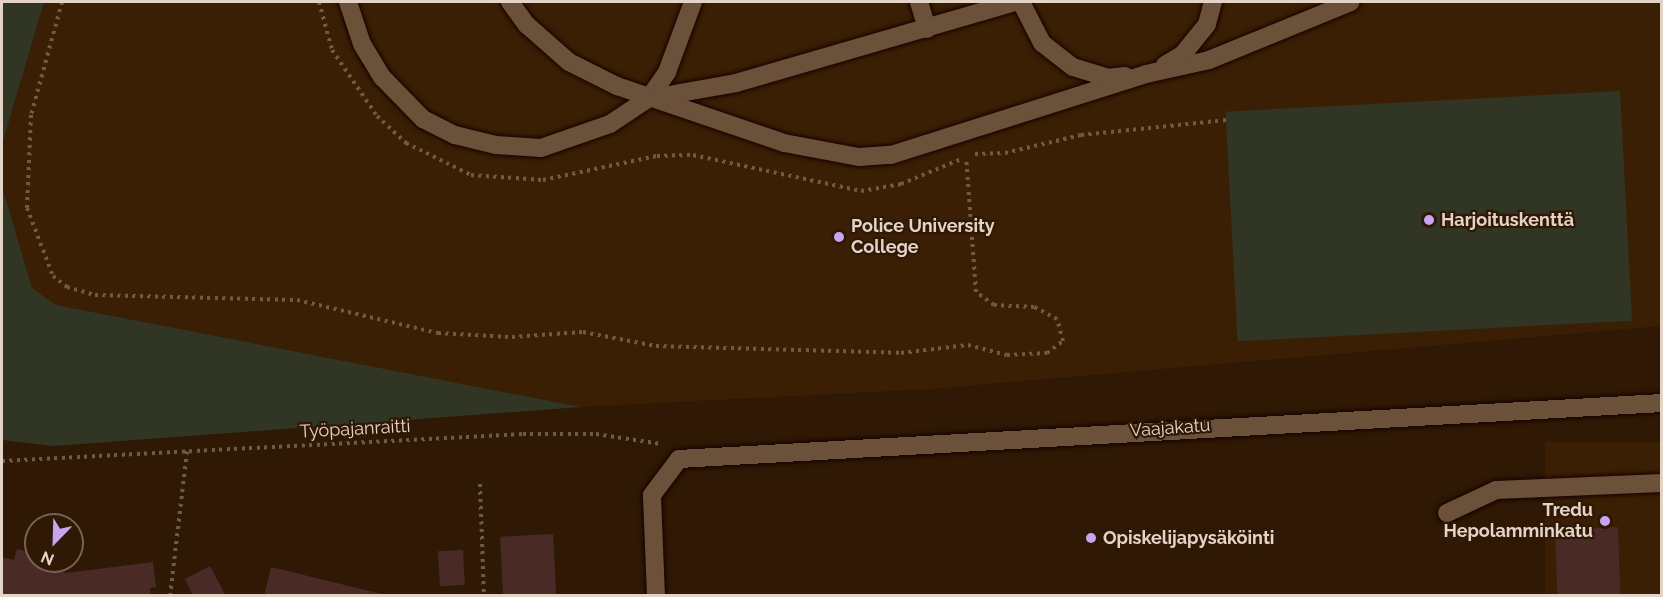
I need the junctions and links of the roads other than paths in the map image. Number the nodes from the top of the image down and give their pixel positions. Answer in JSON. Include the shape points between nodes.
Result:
{"nodes":[{"id":1,"x":348,"y":2,"type":"edge"},
{"id":2,"x":510,"y":2,"type":"edge"},
{"id":3,"x":693,"y":2,"type":"edge"},
{"id":4,"x":919,"y":2,"type":"edge"},
{"id":5,"x":1015,"y":2,"type":"edge"},
{"id":6,"x":1022,"y":2,"type":"edge"},
{"id":7,"x":1213,"y":2,"type":"edge"},
{"id":8,"x":1351,"y":2,"type":"edge"},
{"id":9,"x":927,"y":29,"type":"junction"},
{"id":10,"x":1146,"y":74,"type":"junction"},
{"id":11,"x":649,"y":98,"type":"junction"},
{"id":12,"x":1662,"y":403,"type":"edge"},
{"id":13,"x":1662,"y":483,"type":"edge"},
{"id":14,"x":1447,"y":513,"type":"dead end"},
{"id":15,"x":656,"y":596,"type":"edge"}],
"edges":[{"from":1,"to":11,"type":"street","via":[[362,44],[382,77],[423,119],[455,135],[496,145],[542,148],[610,124]]},
{"from":2,"to":11,"type":"street","via":[[527,25],[569,62]]},
{"from":3,"to":11,"type":"street","via":[[667,72]]},
{"from":4,"to":9,"type":"street"},
{"from":5,"to":9,"type":"street"},
{"from":6,"to":10,"type":"street","via":[[1042,43],[1073,68],[1108,78]]},
{"from":7,"to":10,"type":"street","via":[[1207,24],[1183,54]]},
{"from":8,"to":10,"type":"street","via":[[1209,60]]},
{"from":9,"to":11,"type":"street","via":[[736,83]]},
{"from":10,"to":11,"type":"street","via":[[891,155],[829,153]]},
{"from":12,"to":15,"type":"street","name":"Vaajakatu","via":[[680,459],[652,495]]},
{"from":13,"to":14,"type":"street","via":[[1496,490]]}]}
